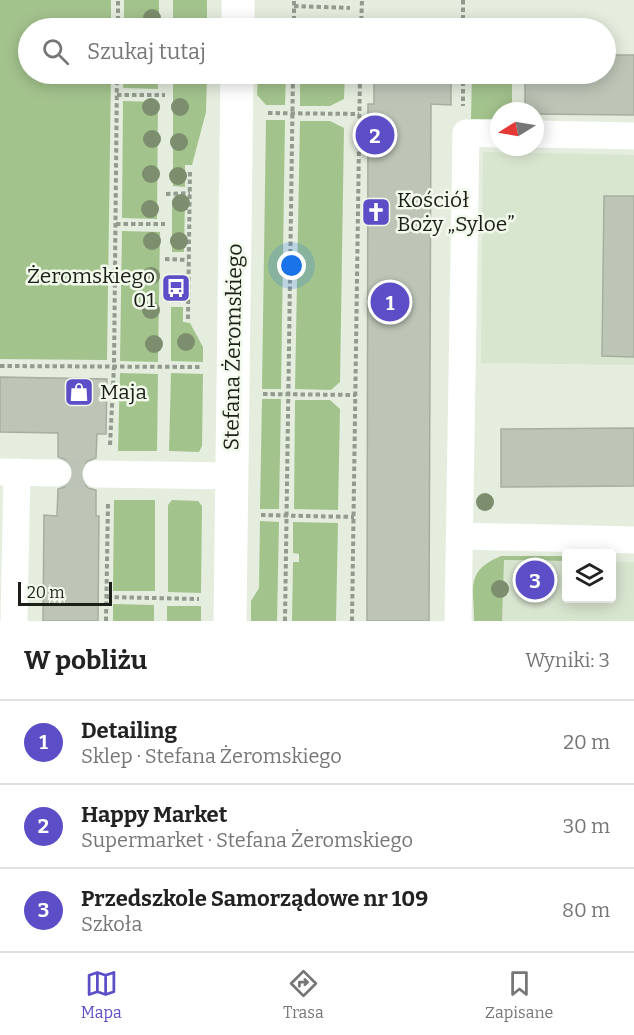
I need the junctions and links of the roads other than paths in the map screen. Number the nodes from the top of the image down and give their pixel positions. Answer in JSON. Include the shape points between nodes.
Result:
{"nodes":[{"id":1,"x":238,"y":0,"type":"edge"},
{"id":2,"x":237,"y":18,"type":"edge"},
{"id":3,"x":237,"y":84,"type":"edge"},
{"id":4,"x":490,"y":134,"type":"edge"},
{"id":5,"x":544,"y":134,"type":"edge"},
{"id":6,"x":634,"y":135,"type":"edge"},
{"id":7,"x":9,"y":472,"type":"edge"},
{"id":8,"x":58,"y":473,"type":"tunnel mouth"},
{"id":9,"x":96,"y":474,"type":"tunnel mouth"},
{"id":10,"x":232,"y":476,"type":"junction"},
{"id":11,"x":460,"y":536,"type":"junction"},
{"id":12,"x":634,"y":540,"type":"edge"},
{"id":13,"x":14,"y":621,"type":"edge"},
{"id":14,"x":230,"y":621,"type":"edge"},
{"id":15,"x":458,"y":621,"type":"edge"}],
"edges":[{"from":1,"to":2,"type":"street"},
{"from":3,"to":10,"type":"street","name":"Stefana Żeromskiego"},
{"from":4,"to":11,"type":"street","via":[[466,133]]},
{"from":5,"to":6,"type":"street"},
{"from":7,"to":8,"type":"street"},
{"from":7,"to":13,"type":"street"},
{"from":9,"to":10,"type":"street"},
{"from":10,"to":14,"type":"street","name":"Stefana Żeromskiego"},
{"from":11,"to":12,"type":"street"},
{"from":11,"to":15,"type":"street"}]}
